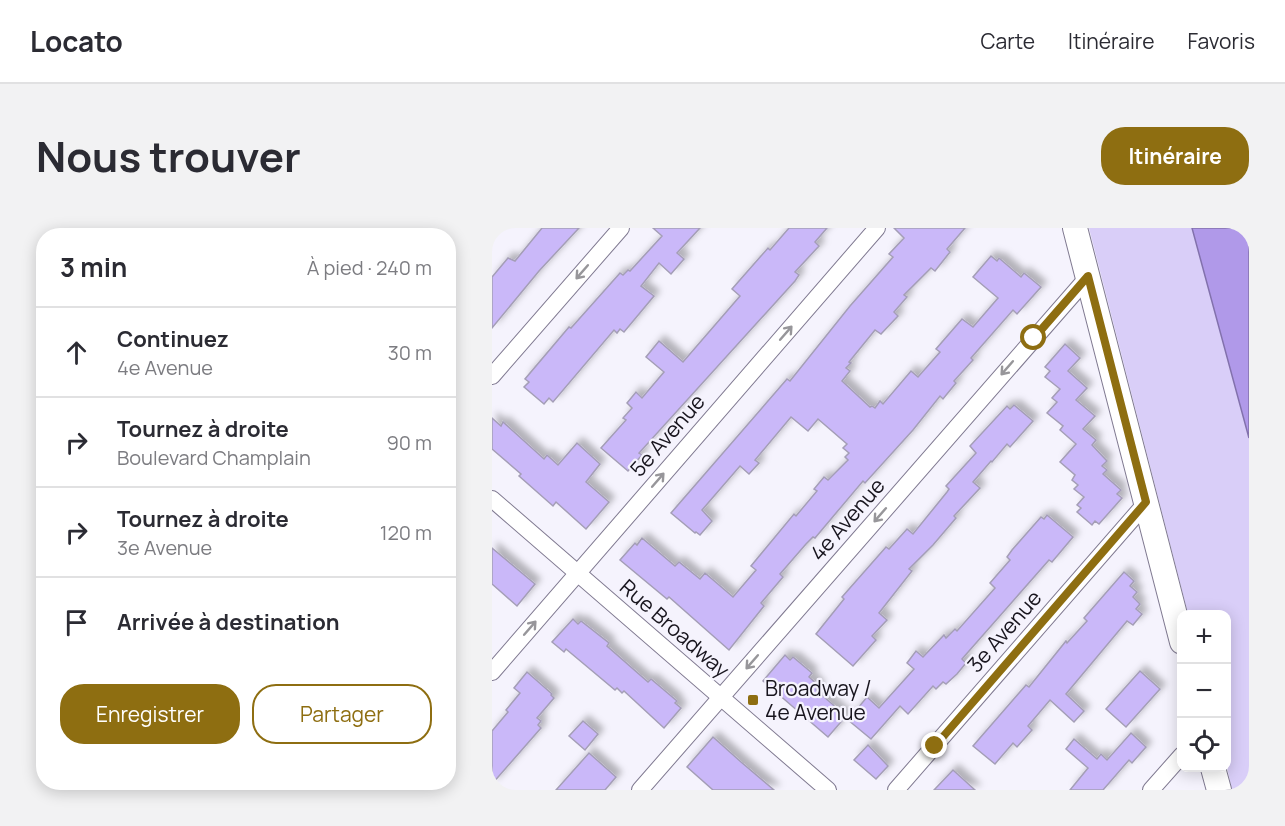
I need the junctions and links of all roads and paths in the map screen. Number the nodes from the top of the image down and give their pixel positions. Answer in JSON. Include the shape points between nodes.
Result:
{"nodes":[{"id":1,"x":621,"y":228,"type":"edge"},
{"id":2,"x":877,"y":228,"type":"edge"},
{"id":3,"x":1075,"y":228,"type":"edge"},
{"id":4,"x":1088,"y":276,"type":"junction"},
{"id":5,"x":492,"y":376,"type":"edge"},
{"id":6,"x":492,"y":499,"type":"edge"},
{"id":7,"x":1146,"y":502,"type":"junction"},
{"id":8,"x":577,"y":573,"type":"junction"},
{"id":9,"x":1177,"y":623,"type":"edge"},
{"id":10,"x":492,"y":672,"type":"edge"},
{"id":11,"x":721,"y":698,"type":"junction"},
{"id":12,"x":1177,"y":761,"type":"edge"},
{"id":13,"x":1214,"y":772,"type":"edge"},
{"id":14,"x":640,"y":790,"type":"edge"},
{"id":15,"x":828,"y":790,"type":"edge"},
{"id":16,"x":896,"y":790,"type":"edge"},
{"id":17,"x":1151,"y":790,"type":"edge"},
{"id":18,"x":1219,"y":790,"type":"edge"}],
"edges":[{"from":1,"to":5,"type":"street","one_way":true},
{"from":8,"to":2,"type":"street","name":"5e Avenue","one_way":true},
{"from":3,"to":4,"type":"main road"},
{"from":4,"to":7,"type":"main road"},
{"from":4,"to":11,"type":"street","name":"4e Avenue","one_way":true},
{"from":6,"to":8,"type":"street","name":"Rue Broadway"},
{"from":7,"to":9,"type":"main road"},
{"from":7,"to":16,"type":"street","name":"3e Avenue"},
{"from":10,"to":8,"type":"street","name":"5e Avenue","one_way":true},
{"from":8,"to":11,"type":"street","name":"Rue Broadway"},
{"from":11,"to":14,"type":"street","name":"4e Avenue"},
{"from":11,"to":15,"type":"street","name":"Rue Broadway"},
{"from":12,"to":17,"type":"street"},
{"from":13,"to":18,"type":"main road"}]}
